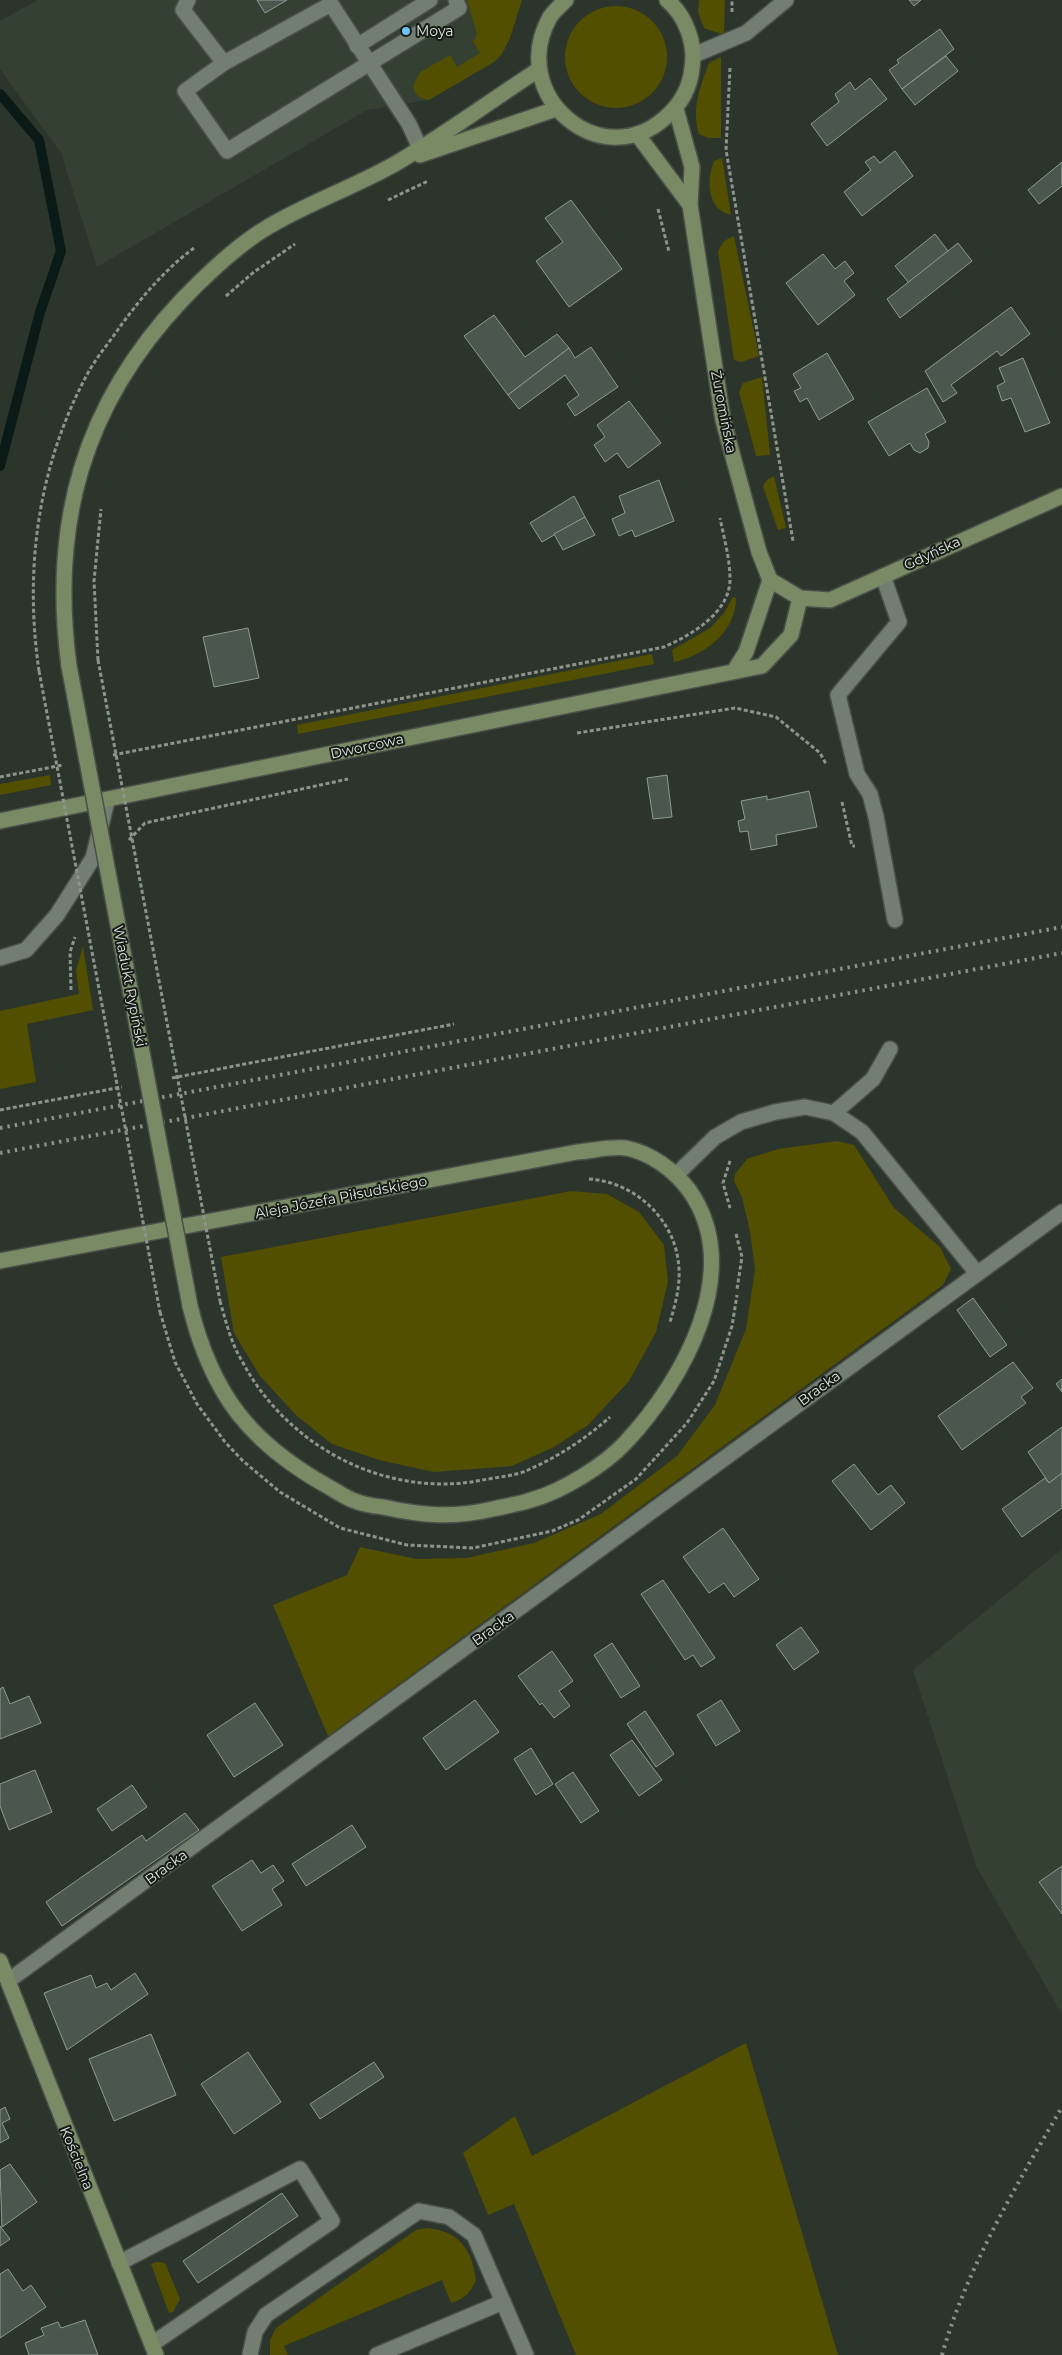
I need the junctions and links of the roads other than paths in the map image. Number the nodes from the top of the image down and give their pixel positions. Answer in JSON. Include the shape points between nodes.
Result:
{"nodes":[{"id":1,"x":188,"y":0,"type":"edge"},
{"id":2,"x":430,"y":0,"type":"edge"},
{"id":3,"x":456,"y":0,"type":"edge"},
{"id":4,"x":566,"y":0,"type":"edge"},
{"id":5,"x":786,"y":0,"type":"edge"},
{"id":6,"x":671,"y":2,"type":"edge"},
{"id":7,"x":357,"y":46,"type":"junction"},
{"id":8,"x":694,"y":55,"type":"junction"},
{"id":9,"x":224,"y":63,"type":"junction"},
{"id":10,"x":370,"y":64,"type":"junction"},
{"id":11,"x":538,"y":70,"type":"junction"},
{"id":12,"x":556,"y":109,"type":"junction"},
{"id":13,"x":676,"y":109,"type":"junction"},
{"id":14,"x":637,"y":134,"type":"junction"},
{"id":15,"x":420,"y":148,"type":"junction"},
{"id":16,"x":399,"y":162,"type":"junction"},
{"id":17,"x":690,"y":205,"type":"junction"},
{"id":18,"x":1062,"y":496,"type":"edge"},
{"id":19,"x":883,"y":576,"type":"junction"},
{"id":20,"x":770,"y":580,"type":"junction"},
{"id":21,"x":800,"y":598,"type":"junction"},
{"id":22,"x":734,"y":671,"type":"junction"},
{"id":23,"x":107,"y":801,"type":"junction"},
{"id":24,"x":0,"y":821,"type":"edge"},
{"id":25,"x":895,"y":920,"type":"dead end"},
{"id":26,"x":0,"y":958,"type":"edge"},
{"id":27,"x":890,"y":1049,"type":"dead end"},
{"id":28,"x":834,"y":1112,"type":"junction"},
{"id":29,"x":677,"y":1174,"type":"junction"},
{"id":30,"x":1062,"y":1212,"type":"edge"},
{"id":31,"x":0,"y":1261,"type":"edge"},
{"id":32,"x":977,"y":1273,"type":"junction"},
{"id":33,"x":0,"y":1961,"type":"edge"},
{"id":34,"x":8,"y":1982,"type":"junction"},
{"id":35,"x":119,"y":2263,"type":"junction"},
{"id":36,"x":503,"y":2302,"type":"junction"},
{"id":37,"x":154,"y":2349,"type":"edge"},
{"id":38,"x":250,"y":2355,"type":"edge"},
{"id":39,"x":377,"y":2355,"type":"edge"},
{"id":40,"x":526,"y":2355,"type":"edge"}],
"edges":[{"from":1,"to":9,"type":"street","via":[[183,10]]},
{"from":2,"to":7,"type":"street"},
{"from":3,"to":10,"type":"street","via":[[459,8]]},
{"from":4,"to":11,"type":"main road","via":[[551,16],[540,42]]},
{"from":5,"to":8,"type":"street","via":[[746,33]]},
{"from":6,"to":8,"type":"main road","via":[[688,28]]},
{"from":7,"to":9,"type":"street","via":[[331,4]]},
{"from":7,"to":10,"type":"street"},
{"from":8,"to":13,"type":"main road","via":[[690,84]]},
{"from":9,"to":10,"type":"street","via":[[185,90],[226,151]]},
{"from":10,"to":15,"type":"street"},
{"from":11,"to":12,"type":"main road"},
{"from":11,"to":15,"type":"main road"},
{"from":12,"to":14,"type":"main road","via":[[573,124],[593,133],[615,137]]},
{"from":12,"to":16,"type":"main road"},
{"from":13,"to":14,"type":"main road","via":[[658,124]]},
{"from":13,"to":17,"type":"main road","name":"Żuromińska","via":[[692,167]]},
{"from":14,"to":17,"type":"main road","name":"Żuromińska"},
{"from":15,"to":16,"type":"main road"},
{"from":16,"to":29,"type":"main road","name":"Wiadukt Rypiński","bridge":true,"via":[[263,230],[205,276],[152,332],[103,410],[73,496],[68,524],[63,585],[69,666],[190,1306],[210,1370],[234,1410],[264,1443],[295,1468],[355,1502],[422,1515],[472,1514],[534,1500],[582,1476],[624,1444],[667,1392],[689,1354],[708,1293],[711,1246],[701,1207]]},
{"from":17,"to":20,"type":"main road","name":"Żuromińska","via":[[722,420],[758,552]]},
{"from":18,"to":19,"type":"main road","name":"Gdyńska"},
{"from":19,"to":21,"type":"main road","name":"Gdyńska","via":[[830,600]]},
{"from":19,"to":25,"type":"street","via":[[899,622],[838,695],[858,774],[870,794]]},
{"from":20,"to":21,"type":"main road"},
{"from":20,"to":22,"type":"main road","via":[[746,652]]},
{"from":21,"to":22,"type":"main road","name":"Dworcowa","via":[[790,635],[762,666]]},
{"from":22,"to":23,"type":"main road","name":"Dworcowa"},
{"from":23,"to":24,"type":"main road","name":"Dworcowa"},
{"from":23,"to":26,"type":"street","via":[[93,858],[56,915],[26,950]]},
{"from":27,"to":28,"type":"street","via":[[873,1079]]},
{"from":28,"to":29,"type":"street","via":[[805,1107],[741,1122],[715,1137]]},
{"from":28,"to":32,"type":"street","via":[[862,1132]]},
{"from":29,"to":31,"type":"main road","name":"Aleja Józefa Piłsudskiego","via":[[650,1157],[625,1148],[578,1152]]},
{"from":30,"to":32,"type":"street","name":"Bracka"},
{"from":32,"to":34,"type":"street","name":"Bracka"},
{"from":33,"to":34,"type":"main road","name":"Kościelna"},
{"from":34,"to":35,"type":"main road","name":"Kościelna"},
{"from":35,"to":37,"type":"main road","name":"Kościelna"},
{"from":35,"to":37,"type":"street","via":[[300,2169],[332,2221]]},
{"from":36,"to":38,"type":"street","via":[[474,2235],[449,2216],[419,2210],[266,2315],[255,2332]]},
{"from":36,"to":39,"type":"street"},
{"from":36,"to":40,"type":"street"}]}
